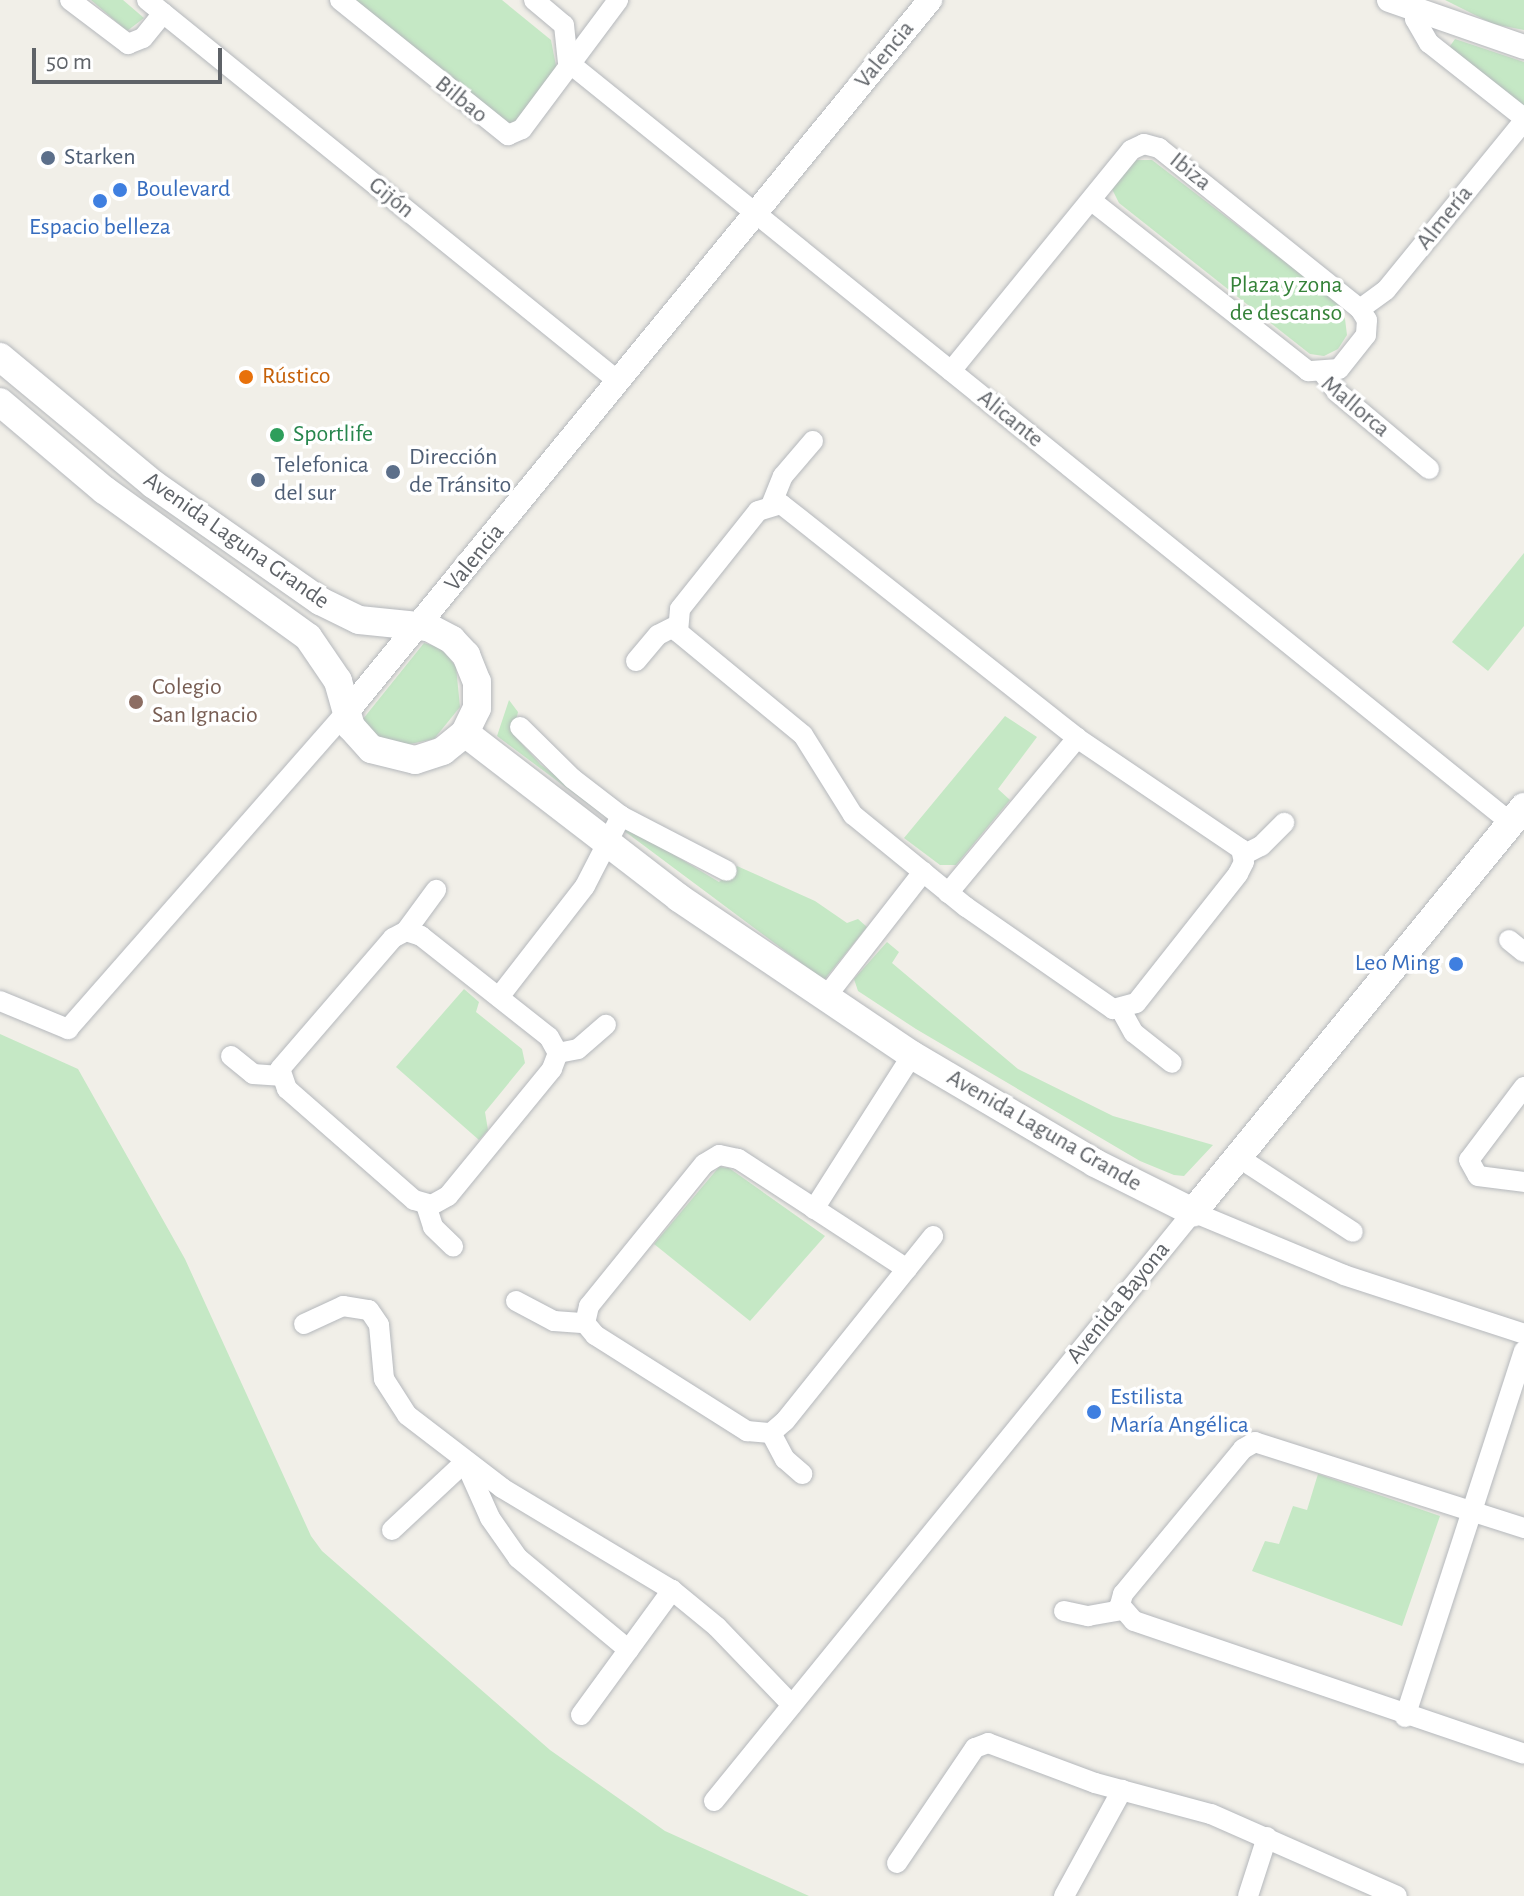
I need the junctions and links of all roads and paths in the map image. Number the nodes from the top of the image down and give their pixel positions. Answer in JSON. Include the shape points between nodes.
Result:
{"nodes":[{"id":1,"x":70,"y":0,"type":"edge"},
{"id":2,"x":147,"y":0,"type":"edge"},
{"id":3,"x":340,"y":0,"type":"edge"},
{"id":4,"x":534,"y":0,"type":"edge"},
{"id":5,"x":618,"y":0,"type":"edge"},
{"id":6,"x":930,"y":0,"type":"edge"},
{"id":7,"x":1389,"y":0,"type":"edge"},
{"id":8,"x":1414,"y":4,"type":"edge"},
{"id":9,"x":163,"y":13,"type":"junction"},
{"id":10,"x":1524,"y":47,"type":"edge"},
{"id":11,"x":568,"y":62,"type":"junction"},
{"id":12,"x":1524,"y":119,"type":"edge"},
{"id":13,"x":1091,"y":200,"type":"junction"},
{"id":14,"x":756,"y":214,"type":"junction"},
{"id":15,"x":1360,"y":309,"type":"junction"},
{"id":16,"x":0,"y":357,"type":"edge"},
{"id":17,"x":951,"y":371,"type":"junction"},
{"id":18,"x":1324,"y":374,"type":"junction"},
{"id":19,"x":619,"y":382,"type":"junction"},
{"id":20,"x":0,"y":402,"type":"edge"},
{"id":21,"x":813,"y":441,"type":"dead end"},
{"id":22,"x":1429,"y":469,"type":"dead end"},
{"id":23,"x":772,"y":503,"type":"junction"},
{"id":24,"x":676,"y":626,"type":"junction"},
{"id":25,"x":419,"y":627,"type":"junction"},
{"id":26,"x":636,"y":661,"type":"dead end"},
{"id":27,"x":346,"y":713,"type":"junction"},
{"id":28,"x":520,"y":727,"type":"dead end"},
{"id":29,"x":465,"y":733,"type":"junction"},
{"id":30,"x":1077,"y":738,"type":"junction"},
{"id":31,"x":1518,"y":815,"type":"edge"},
{"id":32,"x":621,"y":816,"type":"junction"},
{"id":33,"x":1284,"y":823,"type":"dead end"},
{"id":34,"x":607,"y":845,"type":"junction"},
{"id":35,"x":1243,"y":855,"type":"junction"},
{"id":36,"x":727,"y":871,"type":"dead end"},
{"id":37,"x":923,"y":872,"type":"junction"},
{"id":38,"x":436,"y":890,"type":"dead end"},
{"id":39,"x":948,"y":893,"type":"junction"},
{"id":40,"x":406,"y":931,"type":"junction"},
{"id":41,"x":499,"y":997,"type":"junction"},
{"id":42,"x":825,"y":998,"type":"junction"},
{"id":43,"x":0,"y":1001,"type":"edge"},
{"id":44,"x":1121,"y":1010,"type":"junction"},
{"id":45,"x":606,"y":1025,"type":"dead end"},
{"id":46,"x":558,"y":1053,"type":"junction"},
{"id":47,"x":912,"y":1055,"type":"junction"},
{"id":48,"x":231,"y":1056,"type":"dead end"},
{"id":49,"x":1172,"y":1063,"type":"dead end"},
{"id":50,"x":280,"y":1076,"type":"junction"},
{"id":51,"x":1524,"y":1087,"type":"edge"},
{"id":52,"x":1238,"y":1157,"type":"junction"},
{"id":53,"x":1524,"y":1182,"type":"edge"},
{"id":54,"x":426,"y":1205,"type":"junction"},
{"id":55,"x":814,"y":1209,"type":"junction"},
{"id":56,"x":1193,"y":1212,"type":"junction"},
{"id":57,"x":1353,"y":1232,"type":"dead end"},
{"id":58,"x":933,"y":1236,"type":"dead end"},
{"id":59,"x":453,"y":1246,"type":"dead end"},
{"id":60,"x":907,"y":1269,"type":"junction"},
{"id":61,"x":516,"y":1301,"type":"dead end"},
{"id":62,"x":585,"y":1323,"type":"junction"},
{"id":63,"x":304,"y":1324,"type":"dead end"},
{"id":64,"x":1524,"y":1334,"type":"edge"},
{"id":65,"x":1524,"y":1351,"type":"edge"},
{"id":66,"x":771,"y":1433,"type":"junction"},
{"id":67,"x":465,"y":1462,"type":"junction"},
{"id":68,"x":802,"y":1474,"type":"dead end"},
{"id":69,"x":1471,"y":1515,"type":"junction"},
{"id":70,"x":1524,"y":1528,"type":"edge"},
{"id":71,"x":392,"y":1530,"type":"dead end"},
{"id":72,"x":672,"y":1590,"type":"junction"},
{"id":73,"x":1122,"y":1610,"type":"junction"},
{"id":74,"x":1064,"y":1611,"type":"dead end"},
{"id":75,"x":629,"y":1650,"type":"junction"},
{"id":76,"x":792,"y":1705,"type":"junction"},
{"id":77,"x":581,"y":1715,"type":"dead end"},
{"id":78,"x":1405,"y":1717,"type":"junction"},
{"id":79,"x":1524,"y":1754,"type":"edge"},
{"id":80,"x":1122,"y":1790,"type":"junction"},
{"id":81,"x":714,"y":1801,"type":"dead end"},
{"id":82,"x":1267,"y":1837,"type":"junction"},
{"id":83,"x":897,"y":1863,"type":"dead end"},
{"id":84,"x":1064,"y":1896,"type":"edge"},
{"id":85,"x":1248,"y":1896,"type":"edge"},
{"id":86,"x":1397,"y":1896,"type":"edge"}],
"edges":[{"from":1,"to":9,"type":"street","via":[[128,44],[143,38]]},
{"from":2,"to":9,"type":"street","name":"Gijón"},
{"from":3,"to":11,"type":"street","name":"Bilbao","via":[[508,135],[522,129]]},
{"from":4,"to":11,"type":"street","via":[[564,25]]},
{"from":5,"to":11,"type":"street"},
{"from":6,"to":14,"type":"street","name":"Valencia"},
{"from":7,"to":8,"type":"street"},
{"from":8,"to":10,"type":"street"},
{"from":8,"to":12,"type":"street","via":[[1429,43]]},
{"from":9,"to":19,"type":"street","name":"Gijón"},
{"from":11,"to":14,"type":"street","name":"Alicante"},
{"from":12,"to":15,"type":"street","name":"Almería","via":[[1386,290]]},
{"from":13,"to":15,"type":"street","name":"Ibiza","via":[[1131,150],[1155,145]]},
{"from":13,"to":17,"type":"street","name":"Ibiza"},
{"from":13,"to":18,"type":"street","name":"Mallorca","via":[[1301,366]]},
{"from":14,"to":17,"type":"street","name":"Alicante"},
{"from":14,"to":19,"type":"street","name":"Valencia"},
{"from":15,"to":18,"type":"street","via":[[1367,320],[1366,335],[1345,365]]},
{"from":16,"to":25,"type":"main road","name":"Avenida Laguna Grande","via":[[153,484],[307,593],[359,620]]},
{"from":17,"to":31,"type":"street","name":"Alicante"},
{"from":18,"to":22,"type":"street","name":"Mallorca","via":[[1346,400]]},
{"from":19,"to":25,"type":"street","name":"Valencia"},
{"from":20,"to":27,"type":"main road","name":"Avenida Laguna Grande","via":[[104,490],[308,637],[330,665]]},
{"from":21,"to":23,"type":"street","via":[[783,476]]},
{"from":23,"to":24,"type":"street","via":[[758,511],[680,609]]},
{"from":23,"to":30,"type":"street","via":[[788,509]]},
{"from":24,"to":26,"type":"street","via":[[658,635]]},
{"from":24,"to":37,"type":"street","via":[[689,643],[803,735],[818,752],[845,806]]},
{"from":25,"to":27,"type":"street","name":"Valencia"},
{"from":25,"to":29,"type":"main road","name":"Avenida Laguna Grande","via":[[452,640],[473,668],[477,708]]},
{"from":27,"to":29,"type":"main road","name":"Avenida Laguna Grande","via":[[371,749],[400,760],[443,751]]},
{"from":27,"to":43,"type":"street","name":"Valencia","via":[[68,1029]]},
{"from":28,"to":32,"type":"street"},
{"from":29,"to":34,"type":"main road","name":"Avenida Laguna Grande"},
{"from":30,"to":35,"type":"street","via":[[1232,840]]},
{"from":30,"to":39,"type":"street"},
{"from":31,"to":52,"type":"main road","name":"Avenida Bayona"},
{"from":32,"to":34,"type":"street"},
{"from":32,"to":36,"type":"street"},
{"from":33,"to":35,"type":"street"},
{"from":34,"to":41,"type":"street","via":[[585,886]]},
{"from":34,"to":42,"type":"main road","name":"Avenida Laguna Grande"},
{"from":35,"to":44,"type":"street","via":[[1238,874],[1136,1003]]},
{"from":37,"to":39,"type":"street"},
{"from":37,"to":42,"type":"street"},
{"from":38,"to":40,"type":"street"},
{"from":39,"to":44,"type":"street","via":[[1106,1005]]},
{"from":40,"to":41,"type":"street","via":[[421,936]]},
{"from":40,"to":50,"type":"street","via":[[393,938],[285,1057]]},
{"from":41,"to":46,"type":"street","via":[[549,1037]]},
{"from":42,"to":47,"type":"main road","name":"Avenida Laguna Grande"},
{"from":44,"to":49,"type":"street","via":[[1134,1033]]},
{"from":45,"to":46,"type":"street","via":[[578,1049]]},
{"from":46,"to":54,"type":"street","via":[[552,1069],[448,1196]]},
{"from":47,"to":55,"type":"street"},
{"from":47,"to":56,"type":"main road","name":"Avenida Laguna Grande","via":[[1095,1163]]},
{"from":48,"to":50,"type":"street","via":[[253,1074]]},
{"from":50,"to":54,"type":"street","via":[[299,1100]]},
{"from":51,"to":53,"type":"street","via":[[1469,1160],[1478,1176]]},
{"from":52,"to":56,"type":"main road","name":"Avenida Bayona"},
{"from":52,"to":57,"type":"street"},
{"from":54,"to":59,"type":"street","via":[[433,1227]]},
{"from":55,"to":60,"type":"street"},
{"from":55,"to":62,"type":"street","via":[[732,1157],[711,1158],[589,1306]]},
{"from":56,"to":64,"type":"street","name":"Avenida Laguna Grande","via":[[1344,1275]]},
{"from":56,"to":76,"type":"street","name":"Avenida Bayona"},
{"from":58,"to":60,"type":"street"},
{"from":60,"to":66,"type":"street"},
{"from":61,"to":62,"type":"street","via":[[554,1321]]},
{"from":62,"to":66,"type":"street","via":[[595,1335],[747,1431]]},
{"from":63,"to":67,"type":"street","via":[[343,1306],[369,1310],[379,1325],[388,1391],[407,1415]]},
{"from":65,"to":69,"type":"street"},
{"from":66,"to":68,"type":"street","via":[[776,1448]]},
{"from":67,"to":71,"type":"street"},
{"from":67,"to":72,"type":"street"},
{"from":67,"to":75,"type":"street","via":[[490,1518],[518,1558]]},
{"from":69,"to":70,"type":"street"},
{"from":69,"to":73,"type":"street","via":[[1255,1442],[1243,1449],[1123,1594]]},
{"from":69,"to":78,"type":"street"},
{"from":72,"to":75,"type":"street"},
{"from":72,"to":76,"type":"street","via":[[717,1627]]},
{"from":73,"to":74,"type":"street","via":[[1088,1616]]},
{"from":73,"to":78,"type":"street","via":[[1134,1621]]},
{"from":75,"to":77,"type":"street"},
{"from":76,"to":81,"type":"street","name":"Avenida Bayona"},
{"from":78,"to":79,"type":"street"},
{"from":80,"to":82,"type":"street","via":[[1211,1814]]},
{"from":80,"to":83,"type":"street","via":[[982,1743]]},
{"from":80,"to":84,"type":"street"},
{"from":82,"to":85,"type":"street"},
{"from":82,"to":86,"type":"street"}]}
